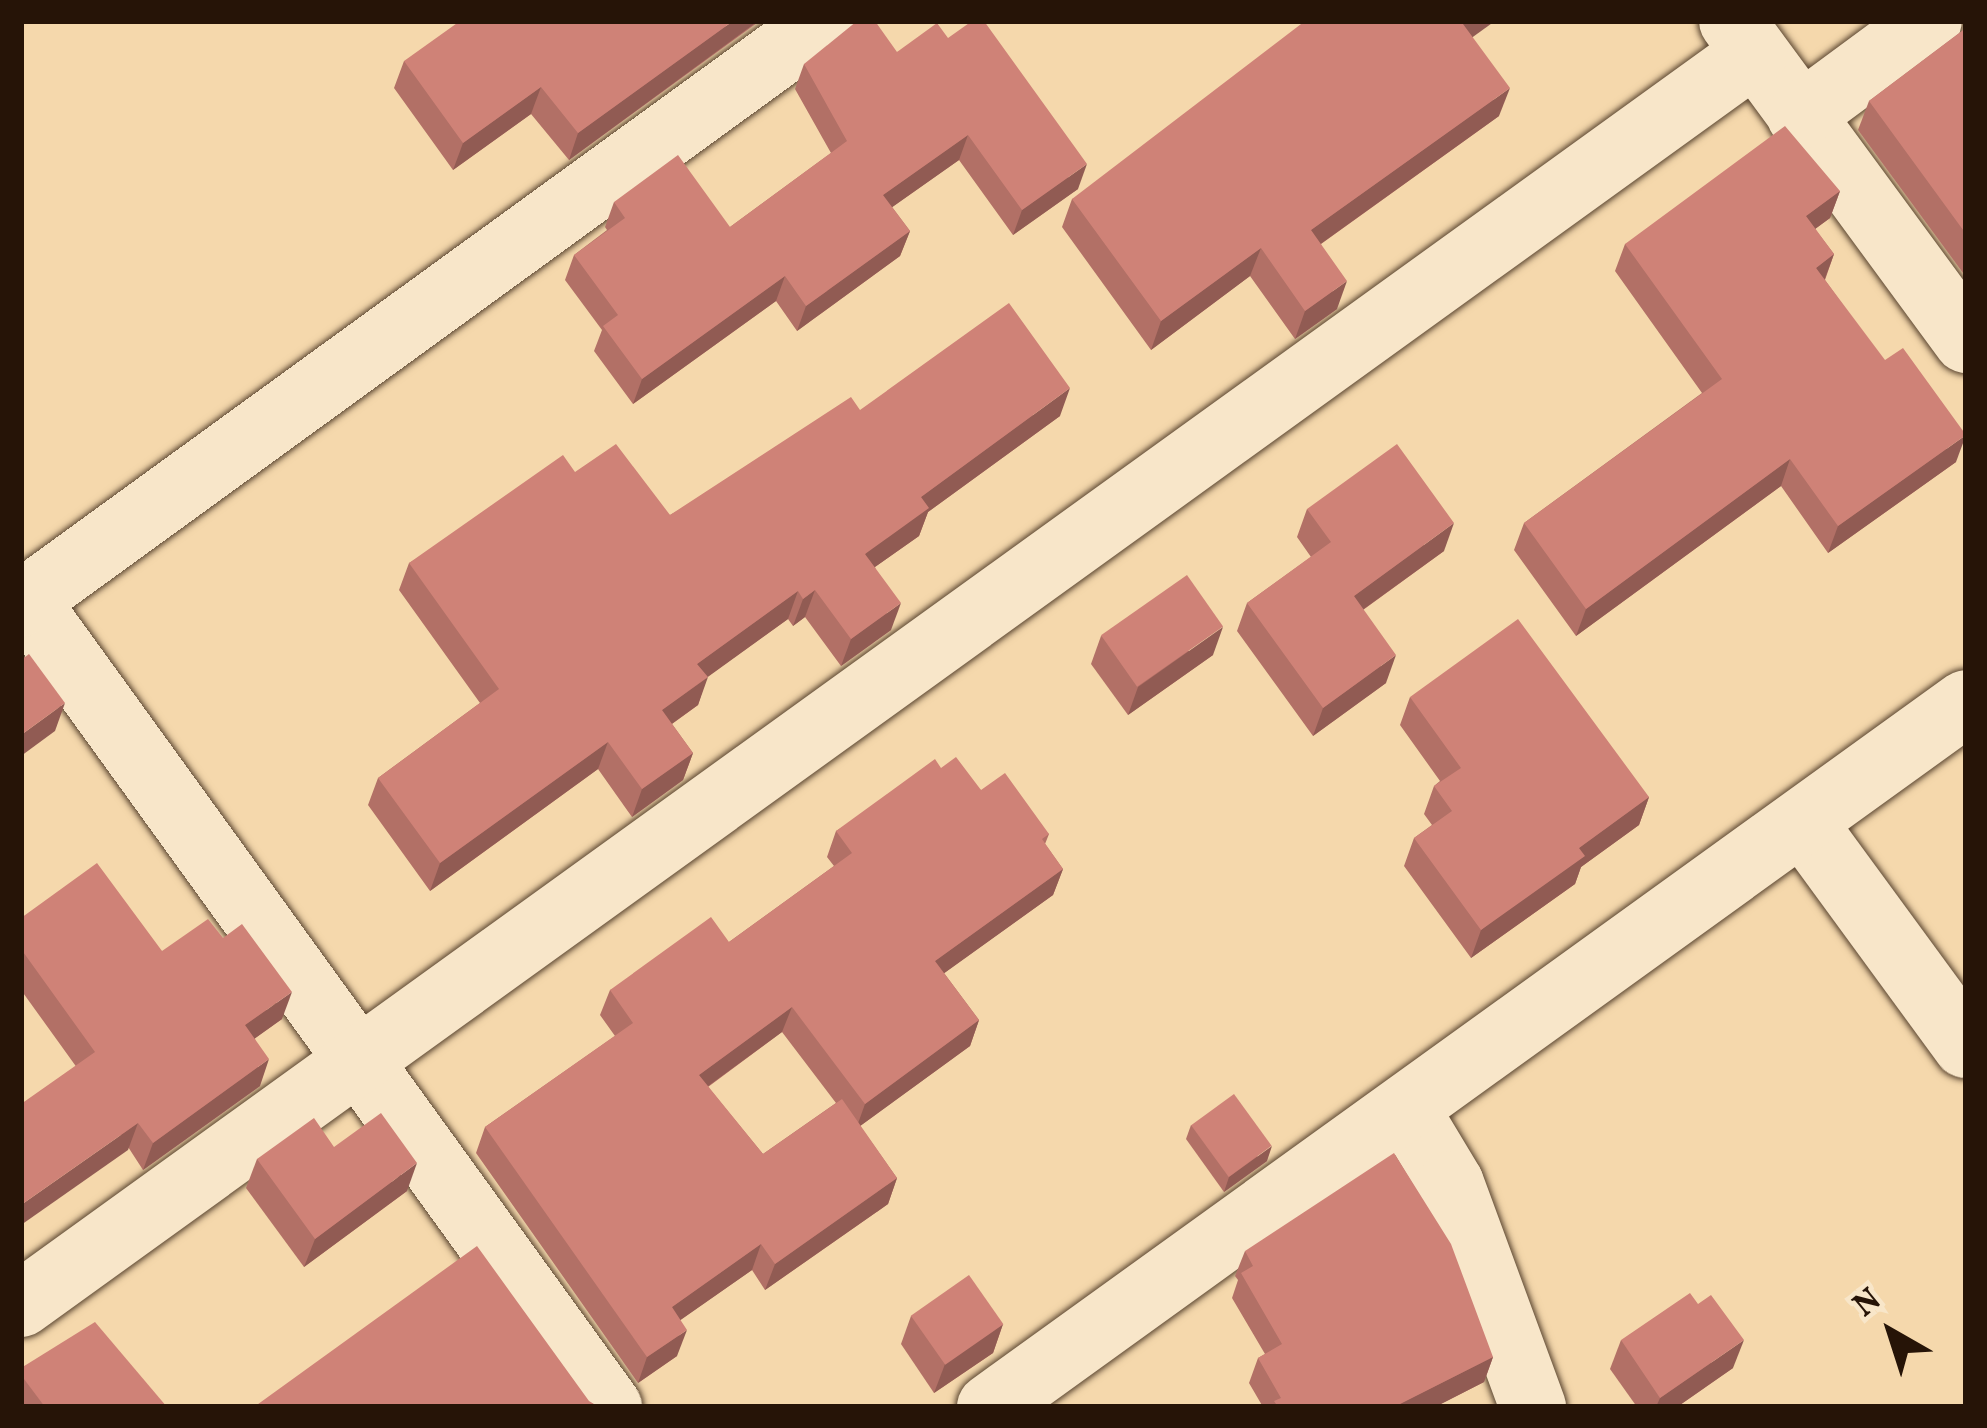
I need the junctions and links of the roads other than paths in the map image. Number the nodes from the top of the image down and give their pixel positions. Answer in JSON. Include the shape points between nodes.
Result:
{"nodes":[{"id":1,"x":824,"y":21,"type":"edge"},
{"id":2,"x":1929,"y":21,"type":"edge"},
{"id":3,"x":1744,"y":37,"type":"edge"},
{"id":4,"x":1800,"y":116,"type":"junction"},
{"id":5,"x":1966,"y":340,"type":"edge"},
{"id":6,"x":23,"y":603,"type":"edge"},
{"id":7,"x":1966,"y":703,"type":"edge"},
{"id":8,"x":1804,"y":824,"type":"junction"},
{"id":9,"x":1966,"y":1045,"type":"edge"},
{"id":10,"x":360,"y":1063,"type":"junction"},
{"id":11,"x":1406,"y":1109,"type":"junction"},
{"id":12,"x":21,"y":1304,"type":"edge"},
{"id":13,"x":609,"y":1407,"type":"edge"},
{"id":14,"x":989,"y":1407,"type":"edge"},
{"id":15,"x":1533,"y":1407,"type":"edge"}],
"edges":[{"from":1,"to":6,"type":"street"},
{"from":2,"to":4,"type":"street"},
{"from":3,"to":4,"type":"street"},
{"from":3,"to":10,"type":"street"},
{"from":4,"to":5,"type":"street"},
{"from":6,"to":10,"type":"street"},
{"from":7,"to":8,"type":"street"},
{"from":8,"to":9,"type":"street"},
{"from":8,"to":11,"type":"street"},
{"from":10,"to":12,"type":"street"},
{"from":10,"to":13,"type":"street"},
{"from":11,"to":14,"type":"street"},
{"from":11,"to":15,"type":"street","via":[[1451,1184]]}]}
